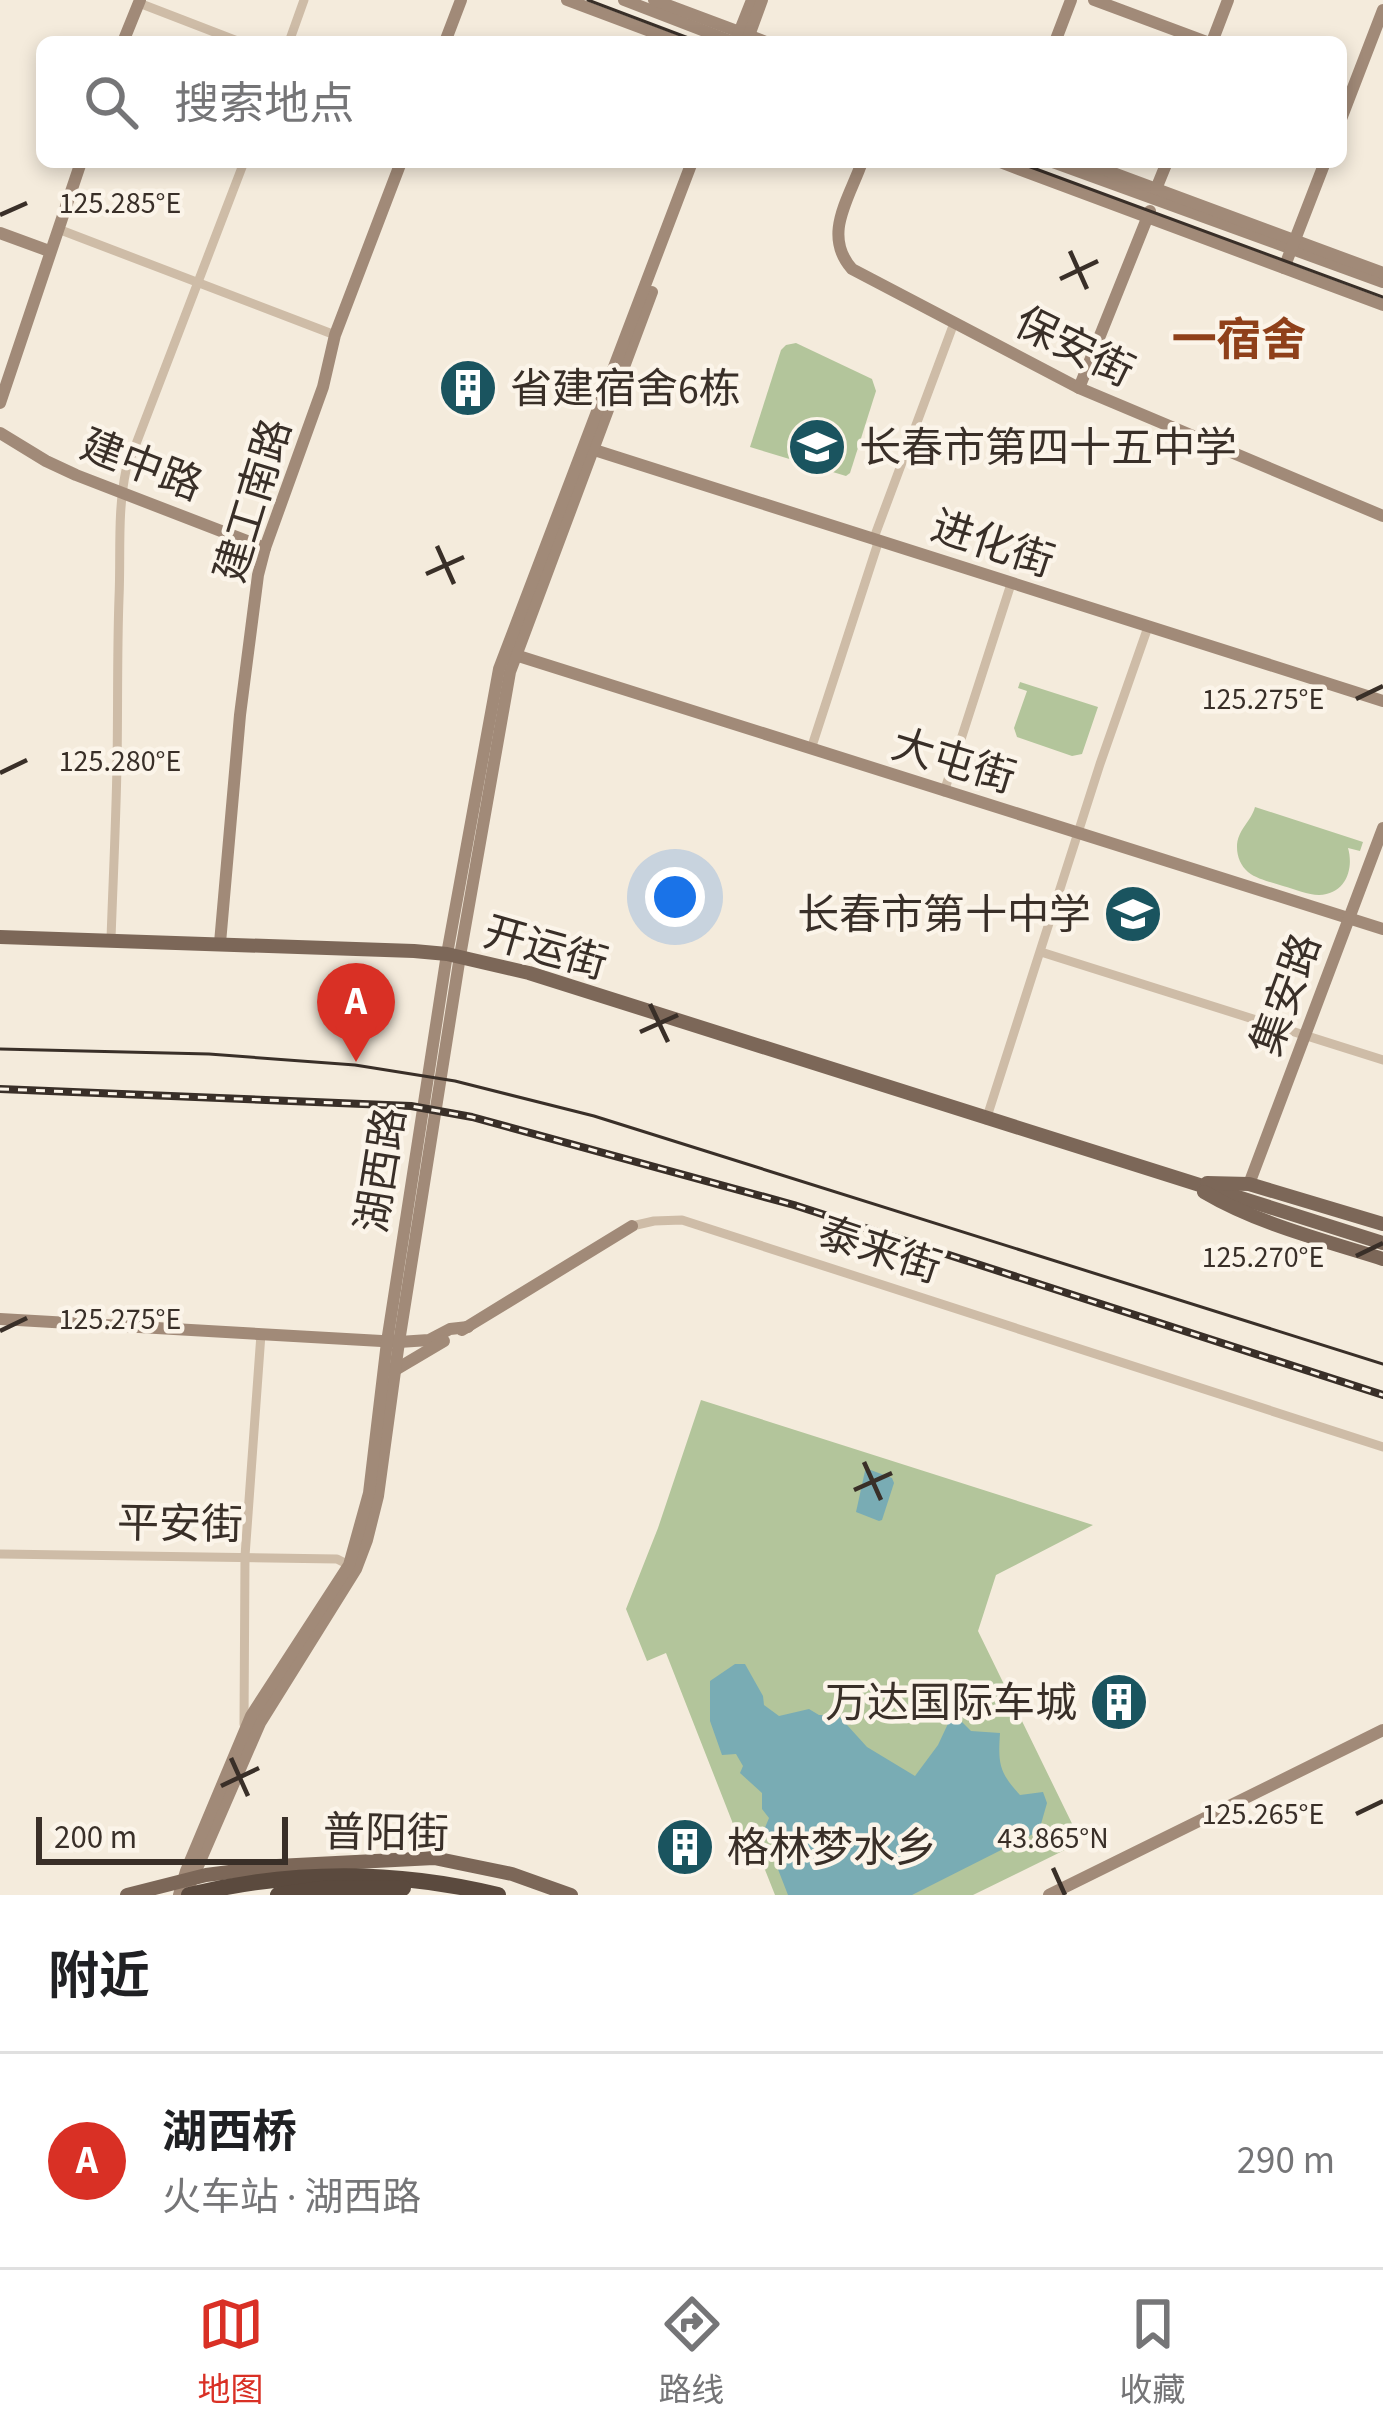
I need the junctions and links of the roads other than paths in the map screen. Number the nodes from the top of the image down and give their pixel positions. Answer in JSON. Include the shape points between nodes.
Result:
{"nodes":[{"id":1,"x":304,"y":0,"type":"edge"},
{"id":2,"x":461,"y":0,"type":"edge"},
{"id":3,"x":566,"y":0,"type":"edge"},
{"id":4,"x":624,"y":0,"type":"edge"},
{"id":5,"x":654,"y":0,"type":"edge"},
{"id":6,"x":752,"y":0,"type":"edge"},
{"id":7,"x":762,"y":0,"type":"edge"},
{"id":8,"x":1071,"y":0,"type":"edge"},
{"id":9,"x":1094,"y":0,"type":"edge"},
{"id":10,"x":1228,"y":0,"type":"edge"},
{"id":11,"x":139,"y":2,"type":"edge"},
{"id":12,"x":1383,"y":10,"type":"edge"},
{"id":13,"x":125,"y":36,"type":"edge"},
{"id":14,"x":225,"y":36,"type":"edge"},
{"id":15,"x":291,"y":36,"type":"edge"},
{"id":16,"x":447,"y":36,"type":"edge"},
{"id":17,"x":663,"y":36,"type":"edge"},
{"id":18,"x":732,"y":36,"type":"edge"},
{"id":19,"x":734,"y":36,"type":"edge"},
{"id":20,"x":742,"y":36,"type":"edge"},
{"id":21,"x":743,"y":36,"type":"edge"},
{"id":22,"x":1057,"y":36,"type":"edge"},
{"id":23,"x":1193,"y":36,"type":"edge"},
{"id":24,"x":1212,"y":36,"type":"edge"},
{"id":25,"x":1347,"y":91,"type":"edge"},
{"id":26,"x":79,"y":168,"type":"edge"},
{"id":27,"x":242,"y":168,"type":"edge"},
{"id":28,"x":399,"y":168,"type":"edge"},
{"id":29,"x":695,"y":168,"type":"edge"},
{"id":30,"x":860,"y":168,"type":"edge"},
{"id":31,"x":1016,"y":168,"type":"edge"},
{"id":32,"x":1072,"y":168,"type":"edge"},
{"id":33,"x":1097,"y":168,"type":"edge"},
{"id":34,"x":1164,"y":168,"type":"edge"},
{"id":35,"x":1323,"y":168,"type":"edge"},
{"id":36,"x":1155,"y":194,"type":"junction"},
{"id":37,"x":1148,"y":217,"type":"junction"},
{"id":38,"x":58,"y":229,"type":"junction"},
{"id":39,"x":0,"y":233,"type":"edge"},
{"id":40,"x":1294,"y":245,"type":"junction"},
{"id":41,"x":49,"y":251,"type":"junction"},
{"id":42,"x":1284,"y":268,"type":"junction"},
{"id":43,"x":1383,"y":273,"type":"edge"},
{"id":44,"x":1383,"y":282,"type":"edge"},
{"id":45,"x":198,"y":283,"type":"junction"},
{"id":46,"x":1383,"y":305,"type":"edge"},
{"id":47,"x":954,"y":323,"type":"junction"},
{"id":48,"x":335,"y":335,"type":"junction"},
{"id":49,"x":1079,"y":388,"type":"junction"},
{"id":50,"x":0,"y":403,"type":"edge"},
{"id":51,"x":0,"y":433,"type":"edge"},
{"id":52,"x":588,"y":448,"type":"junction"},
{"id":53,"x":122,"y":491,"type":"junction"},
{"id":54,"x":1383,"y":516,"type":"edge"},
{"id":55,"x":876,"y":541,"type":"junction"},
{"id":56,"x":266,"y":548,"type":"junction"},
{"id":57,"x":1011,"y":584,"type":"junction"},
{"id":58,"x":1148,"y":627,"type":"junction"},
{"id":59,"x":510,"y":653,"type":"junction"},
{"id":60,"x":1383,"y":701,"type":"edge"},
{"id":61,"x":811,"y":749,"type":"junction"},
{"id":62,"x":944,"y":792,"type":"junction"},
{"id":63,"x":1383,"y":828,"type":"edge"},
{"id":64,"x":1079,"y":833,"type":"junction"},
{"id":65,"x":1348,"y":918,"type":"junction"},
{"id":66,"x":1383,"y":929,"type":"edge"},
{"id":67,"x":0,"y":937,"type":"edge"},
{"id":68,"x":111,"y":939,"type":"junction"},
{"id":69,"x":220,"y":943,"type":"junction"},
{"id":70,"x":1041,"y":952,"type":"junction"},
{"id":71,"x":453,"y":955,"type":"junction"},
{"id":72,"x":1305,"y":1036,"type":"junction"},
{"id":73,"x":1383,"y":1060,"type":"edge"},
{"id":74,"x":986,"y":1120,"type":"junction"},
{"id":75,"x":1190,"y":1184,"type":"junction"},
{"id":76,"x":1249,"y":1184,"type":"junction"},
{"id":77,"x":1383,"y":1223,"type":"edge"},
{"id":78,"x":632,"y":1226,"type":"joint"},
{"id":79,"x":1383,"y":1243,"type":"edge"},
{"id":80,"x":1383,"y":1259,"type":"edge"},
{"id":81,"x":0,"y":1319,"type":"edge"},
{"id":82,"x":468,"y":1327,"type":"junction"},
{"id":83,"x":261,"y":1334,"type":"junction"},
{"id":84,"x":393,"y":1342,"type":"junction"},
{"id":85,"x":390,"y":1374,"type":"junction"},
{"id":86,"x":1383,"y":1447,"type":"edge"},
{"id":87,"x":0,"y":1554,"type":"edge"},
{"id":88,"x":245,"y":1556,"type":"junction"},
{"id":89,"x":353,"y":1567,"type":"junction"},
{"id":90,"x":1383,"y":1730,"type":"edge"},
{"id":91,"x":244,"y":1733,"type":"junction"},
{"id":92,"x":186,"y":1889,"type":"edge"},
{"id":93,"x":127,"y":1895,"type":"edge"},
{"id":94,"x":278,"y":1895,"type":"edge"},
{"id":95,"x":447,"y":1895,"type":"edge"},
{"id":96,"x":498,"y":1895,"type":"edge"},
{"id":97,"x":571,"y":1895,"type":"edge"},
{"id":98,"x":1049,"y":1895,"type":"edge"}],
"edges":[{"from":1,"to":15,"type":"street"},
{"from":2,"to":16,"type":"street"},
{"from":3,"to":17,"type":"street"},
{"from":4,"to":18,"type":"street"},
{"from":5,"to":19,"type":"street"},
{"from":6,"to":20,"type":"street"},
{"from":7,"to":21,"type":"street"},
{"from":8,"to":22,"type":"street"},
{"from":9,"to":23,"type":"street"},
{"from":10,"to":24,"type":"street"},
{"from":11,"to":13,"type":"street"},
{"from":11,"to":14,"type":"street"},
{"from":12,"to":25,"type":"street"},
{"from":26,"to":38,"type":"street"},
{"from":27,"to":45,"type":"street"},
{"from":28,"to":48,"type":"street","name":"建工南路"},
{"from":29,"to":52,"type":"street","name":"湖西路"},
{"from":30,"to":47,"type":"street","name":"保安街","via":[[836,232],[842,258]]},
{"from":31,"to":37,"type":"street"},
{"from":32,"to":36,"type":"street"},
{"from":33,"to":36,"type":"street"},
{"from":34,"to":36,"type":"street"},
{"from":35,"to":40,"type":"street"},
{"from":36,"to":37,"type":"street"},
{"from":36,"to":40,"type":"street"},
{"from":37,"to":42,"type":"street"},
{"from":37,"to":49,"type":"street"},
{"from":38,"to":41,"type":"street"},
{"from":38,"to":45,"type":"street"},
{"from":39,"to":41,"type":"street"},
{"from":40,"to":42,"type":"street"},
{"from":40,"to":43,"type":"street"},
{"from":40,"to":44,"type":"street"},
{"from":41,"to":50,"type":"street"},
{"from":42,"to":46,"type":"street"},
{"from":45,"to":48,"type":"street"},
{"from":45,"to":53,"type":"street"},
{"from":47,"to":49,"type":"street","name":"保安街"},
{"from":47,"to":55,"type":"street"},
{"from":48,"to":56,"type":"street","name":"建工南路"},
{"from":49,"to":54,"type":"street","name":"保安街"},
{"from":51,"to":53,"type":"street","name":"建中路"},
{"from":52,"to":55,"type":"street","name":"进化街"},
{"from":52,"to":59,"type":"street","name":"湖西路"},
{"from":53,"to":56,"type":"street","name":"建中路"},
{"from":53,"to":68,"type":"street"},
{"from":55,"to":57,"type":"street","name":"进化街"},
{"from":55,"to":61,"type":"street"},
{"from":56,"to":69,"type":"street","name":"建工南路","via":[[251,621]]},
{"from":57,"to":58,"type":"street","name":"进化街"},
{"from":57,"to":62,"type":"street"},
{"from":58,"to":60,"type":"street","name":"进化街"},
{"from":58,"to":64,"type":"street"},
{"from":59,"to":61,"type":"street","name":"大屯街"},
{"from":59,"to":71,"type":"street","name":"湖西路"},
{"from":61,"to":62,"type":"street","name":"大屯街"},
{"from":62,"to":64,"type":"street","name":"大屯街"},
{"from":63,"to":65,"type":"street","name":"集安路"},
{"from":64,"to":65,"type":"street","name":"大屯街"},
{"from":64,"to":70,"type":"street"},
{"from":65,"to":66,"type":"street","name":"大屯街"},
{"from":65,"to":72,"type":"street","name":"集安路"},
{"from":67,"to":68,"type":"main road","name":"开运街"},
{"from":68,"to":69,"type":"main road","name":"开运街"},
{"from":69,"to":71,"type":"main road","name":"开运街"},
{"from":70,"to":72,"type":"street"},
{"from":70,"to":74,"type":"street"},
{"from":71,"to":74,"type":"main road","name":"开运街"},
{"from":71,"to":84,"type":"street","name":"湖西路"},
{"from":72,"to":73,"type":"street"},
{"from":72,"to":76,"type":"street","name":"集安路"},
{"from":74,"to":75,"type":"main road","name":"开运街"},
{"from":75,"to":76,"type":"main road","name":"开运街"},
{"from":75,"to":79,"type":"main road","name":"开运街"},
{"from":75,"to":80,"type":"main road","name":"开运街"},
{"from":76,"to":77,"type":"main road","name":"开运街"},
{"from":78,"to":82,"type":"street","name":"泰来街"},
{"from":78,"to":86,"type":"street","name":"泰来街","via":[[682,1220]]},
{"from":81,"to":83,"type":"street"},
{"from":82,"to":84,"type":"street"},
{"from":82,"to":85,"type":"street","name":"泰来街"},
{"from":83,"to":84,"type":"street"},
{"from":83,"to":88,"type":"street"},
{"from":84,"to":85,"type":"street","name":"湖西路"},
{"from":85,"to":89,"type":"street","name":"湖西路","via":[[378,1496]]},
{"from":87,"to":88,"type":"street","name":"平安街"},
{"from":88,"to":89,"type":"street","name":"平安街","via":[[337,1559]]},
{"from":88,"to":91,"type":"street"},
{"from":89,"to":91,"type":"street","name":"湖西路"},
{"from":89,"to":92,"type":"street","name":"湖西路","via":[[260,1724]]},
{"from":90,"to":98,"type":"street"},
{"from":91,"to":92,"type":"street","name":"湖西路"},
{"from":92,"to":93,"type":"main road","name":"普阳街"},
{"from":92,"to":96,"type":"highway","via":[[355,1876]]},
{"from":92,"to":97,"type":"main road","name":"普阳街","via":[[328,1862],[434,1858]]},
{"from":94,"to":95,"type":"highway","via":[[429,1887]]}]}
